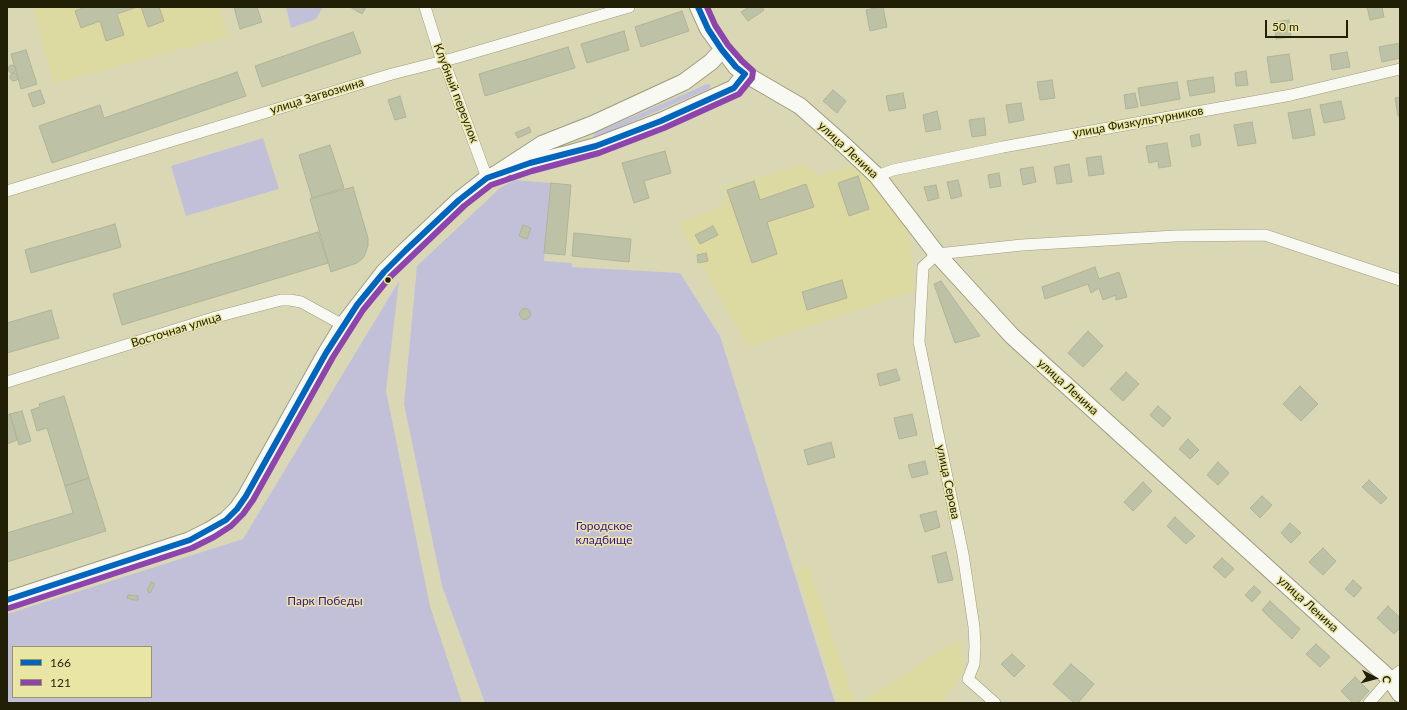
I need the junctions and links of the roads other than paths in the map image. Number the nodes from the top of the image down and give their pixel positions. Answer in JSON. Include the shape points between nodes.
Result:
{"nodes":[{"id":1,"x":426,"y":7,"type":"edge"},
{"id":2,"x":629,"y":7,"type":"edge"},
{"id":3,"x":698,"y":7,"type":"edge"},
{"id":4,"x":722,"y":50,"type":"junction"},
{"id":5,"x":443,"y":61,"type":"junction"},
{"id":6,"x":1400,"y":69,"type":"edge"},
{"id":7,"x":745,"y":74,"type":"junction"},
{"id":8,"x":593,"y":124,"type":"junction"},
{"id":9,"x":596,"y":146,"type":"junction"},
{"id":10,"x":492,"y":176,"type":"junction"},
{"id":11,"x":876,"y":176,"type":"junction"},
{"id":12,"x":7,"y":191,"type":"edge"},
{"id":13,"x":937,"y":254,"type":"junction"},
{"id":14,"x":1400,"y":280,"type":"edge"},
{"id":15,"x":343,"y":325,"type":"junction"},
{"id":16,"x":7,"y":382,"type":"edge"},
{"id":17,"x":7,"y":600,"type":"edge"},
{"id":18,"x":1395,"y":675,"type":"edge"},
{"id":19,"x":1400,"y":694,"type":"edge"},
{"id":20,"x":995,"y":703,"type":"edge"},
{"id":21,"x":1369,"y":703,"type":"edge"}],
"edges":[{"from":1,"to":5,"type":"street","name":"Клубный переулок"},
{"from":2,"to":5,"type":"street","name":"улица Загвозкина"},
{"from":3,"to":4,"type":"main road"},
{"from":4,"to":7,"type":"main road","name":"улица Ленина"},
{"from":4,"to":8,"type":"main road","via":[[684,82]]},
{"from":5,"to":10,"type":"street","name":"Клубный переулок"},
{"from":5,"to":12,"type":"street","name":"улица Загвозкина","via":[[271,109]]},
{"from":6,"to":11,"type":"street","name":"улица Физкультурников","via":[[1291,95],[1003,147],[893,170]]},
{"from":7,"to":9,"type":"main road","via":[[734,88],[661,121]]},
{"from":7,"to":11,"type":"main road","name":"улица Ленина","via":[[800,106]]},
{"from":8,"to":9,"type":"main road","via":[[586,134],[587,141]]},
{"from":8,"to":10,"type":"main road","via":[[542,144]]},
{"from":9,"to":10,"type":"main road"},
{"from":10,"to":15,"type":"main road","via":[[459,200],[388,268]]},
{"from":11,"to":13,"type":"main road","name":"улица Ленина"},
{"from":13,"to":14,"type":"street","via":[[1022,245],[1167,236],[1265,234]]},
{"from":13,"to":18,"type":"main road","name":"улица Ленина","via":[[1012,336]]},
{"from":13,"to":20,"type":"street","name":"улица Серова","via":[[923,267],[919,342],[963,554],[974,627],[974,664],[968,679]]},
{"from":15,"to":16,"type":"street","name":"Восточная улица","via":[[301,302],[281,300],[216,317]]},
{"from":15,"to":17,"type":"main road","via":[[246,496],[226,520],[190,540]]},
{"from":18,"to":19,"type":"main road","name":"улица Ленина"},
{"from":18,"to":21,"type":"street"}]}
